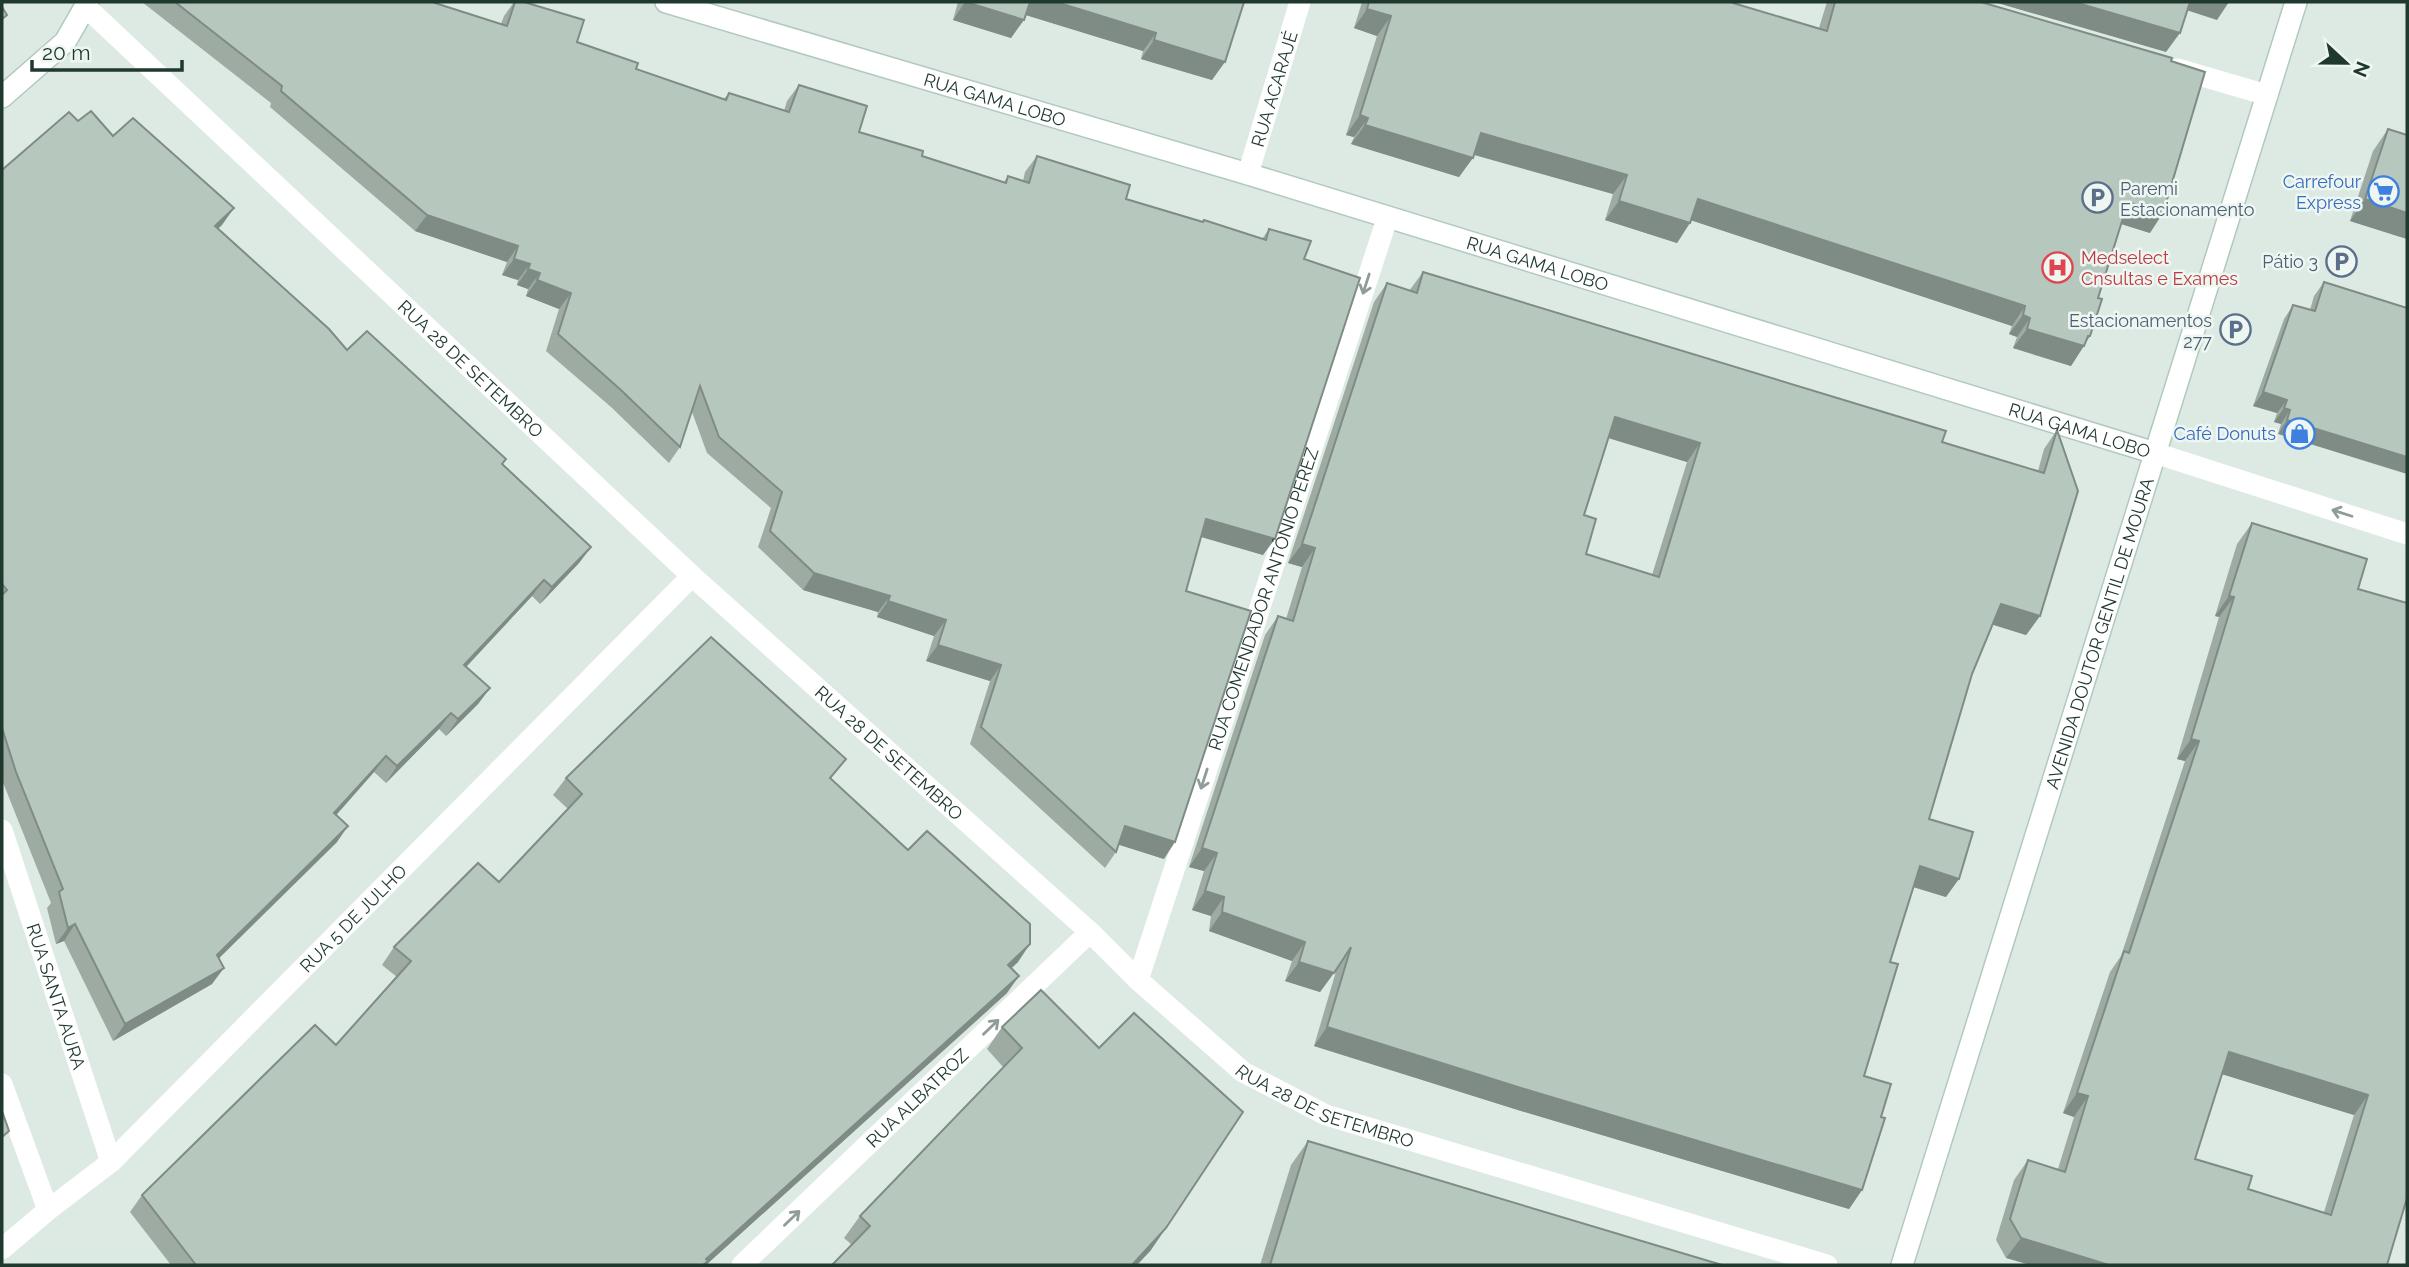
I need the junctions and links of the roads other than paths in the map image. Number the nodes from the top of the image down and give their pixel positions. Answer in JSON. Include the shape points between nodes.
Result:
{"nodes":[{"id":1,"x":666,"y":2,"type":"edge"},
{"id":2,"x":1300,"y":2,"type":"edge"},
{"id":3,"x":2296,"y":2,"type":"edge"},
{"id":4,"x":87,"y":5,"type":"edge"},
{"id":5,"x":2161,"y":64,"type":"edge"},
{"id":6,"x":2267,"y":95,"type":"junction"},
{"id":7,"x":2,"y":97,"type":"edge"},
{"id":8,"x":1248,"y":174,"type":"junction"},
{"id":9,"x":1387,"y":219,"type":"junction"},
{"id":10,"x":2155,"y":453,"type":"junction"},
{"id":11,"x":2407,"y":534,"type":"edge"},
{"id":12,"x":692,"y":576,"type":"junction"},
{"id":13,"x":2,"y":830,"type":"edge"},
{"id":14,"x":1090,"y":932,"type":"junction"},
{"id":15,"x":1138,"y":980,"type":"junction"},
{"id":16,"x":2,"y":1084,"type":"edge"},
{"id":17,"x":111,"y":1162,"type":"junction"},
{"id":18,"x":48,"y":1210,"type":"junction"},
{"id":19,"x":2,"y":1249,"type":"edge"},
{"id":20,"x":742,"y":1265,"type":"edge"},
{"id":21,"x":1827,"y":1265,"type":"edge"},
{"id":22,"x":1902,"y":1265,"type":"edge"}],
"edges":[{"from":1,"to":8,"type":"street","name":"RUA GAMA LOBO"},
{"from":2,"to":8,"type":"street","name":"RUA ACARAJÉ"},
{"from":3,"to":6,"type":"street","name":"AVENIDA DOUTOR GENTIL DE MOURA"},
{"from":4,"to":7,"type":"street","via":[[65,42]]},
{"from":4,"to":12,"type":"street","name":"RUA 28 DE SETEMBRO"},
{"from":5,"to":6,"type":"street"},
{"from":6,"to":10,"type":"street","name":"AVENIDA DOUTOR GENTIL DE MOURA"},
{"from":8,"to":9,"type":"street","name":"RUA GAMA LOBO"},
{"from":9,"to":10,"type":"street","name":"RUA GAMA LOBO"},
{"from":9,"to":15,"type":"street","name":"RUA COMENDADOR ANTÔNIO PEREZ","one_way":true},
{"from":11,"to":10,"type":"street","name":"RUA GAMA LOBO","one_way":true},
{"from":10,"to":22,"type":"street","name":"AVENIDA DOUTOR GENTIL DE MOURA"},
{"from":12,"to":14,"type":"street","name":"RUA 28 DE SETEMBRO"},
{"from":12,"to":17,"type":"street","name":"RUA 5 DE JULHO"},
{"from":13,"to":17,"type":"street","name":"RUA SANTA AURA"},
{"from":14,"to":15,"type":"street","name":"RUA 28 DE SETEMBRO"},
{"from":20,"to":14,"type":"street","name":"RUA ALBATROZ","one_way":true},
{"from":15,"to":21,"type":"street","name":"RUA 28 DE SETEMBRO","via":[[1243,1072],[1326,1115]]},
{"from":16,"to":18,"type":"street"},
{"from":17,"to":18,"type":"street","name":"RUA 5 DE JULHO"},
{"from":18,"to":19,"type":"street","name":"RUA 5 DE JULHO"}]}
